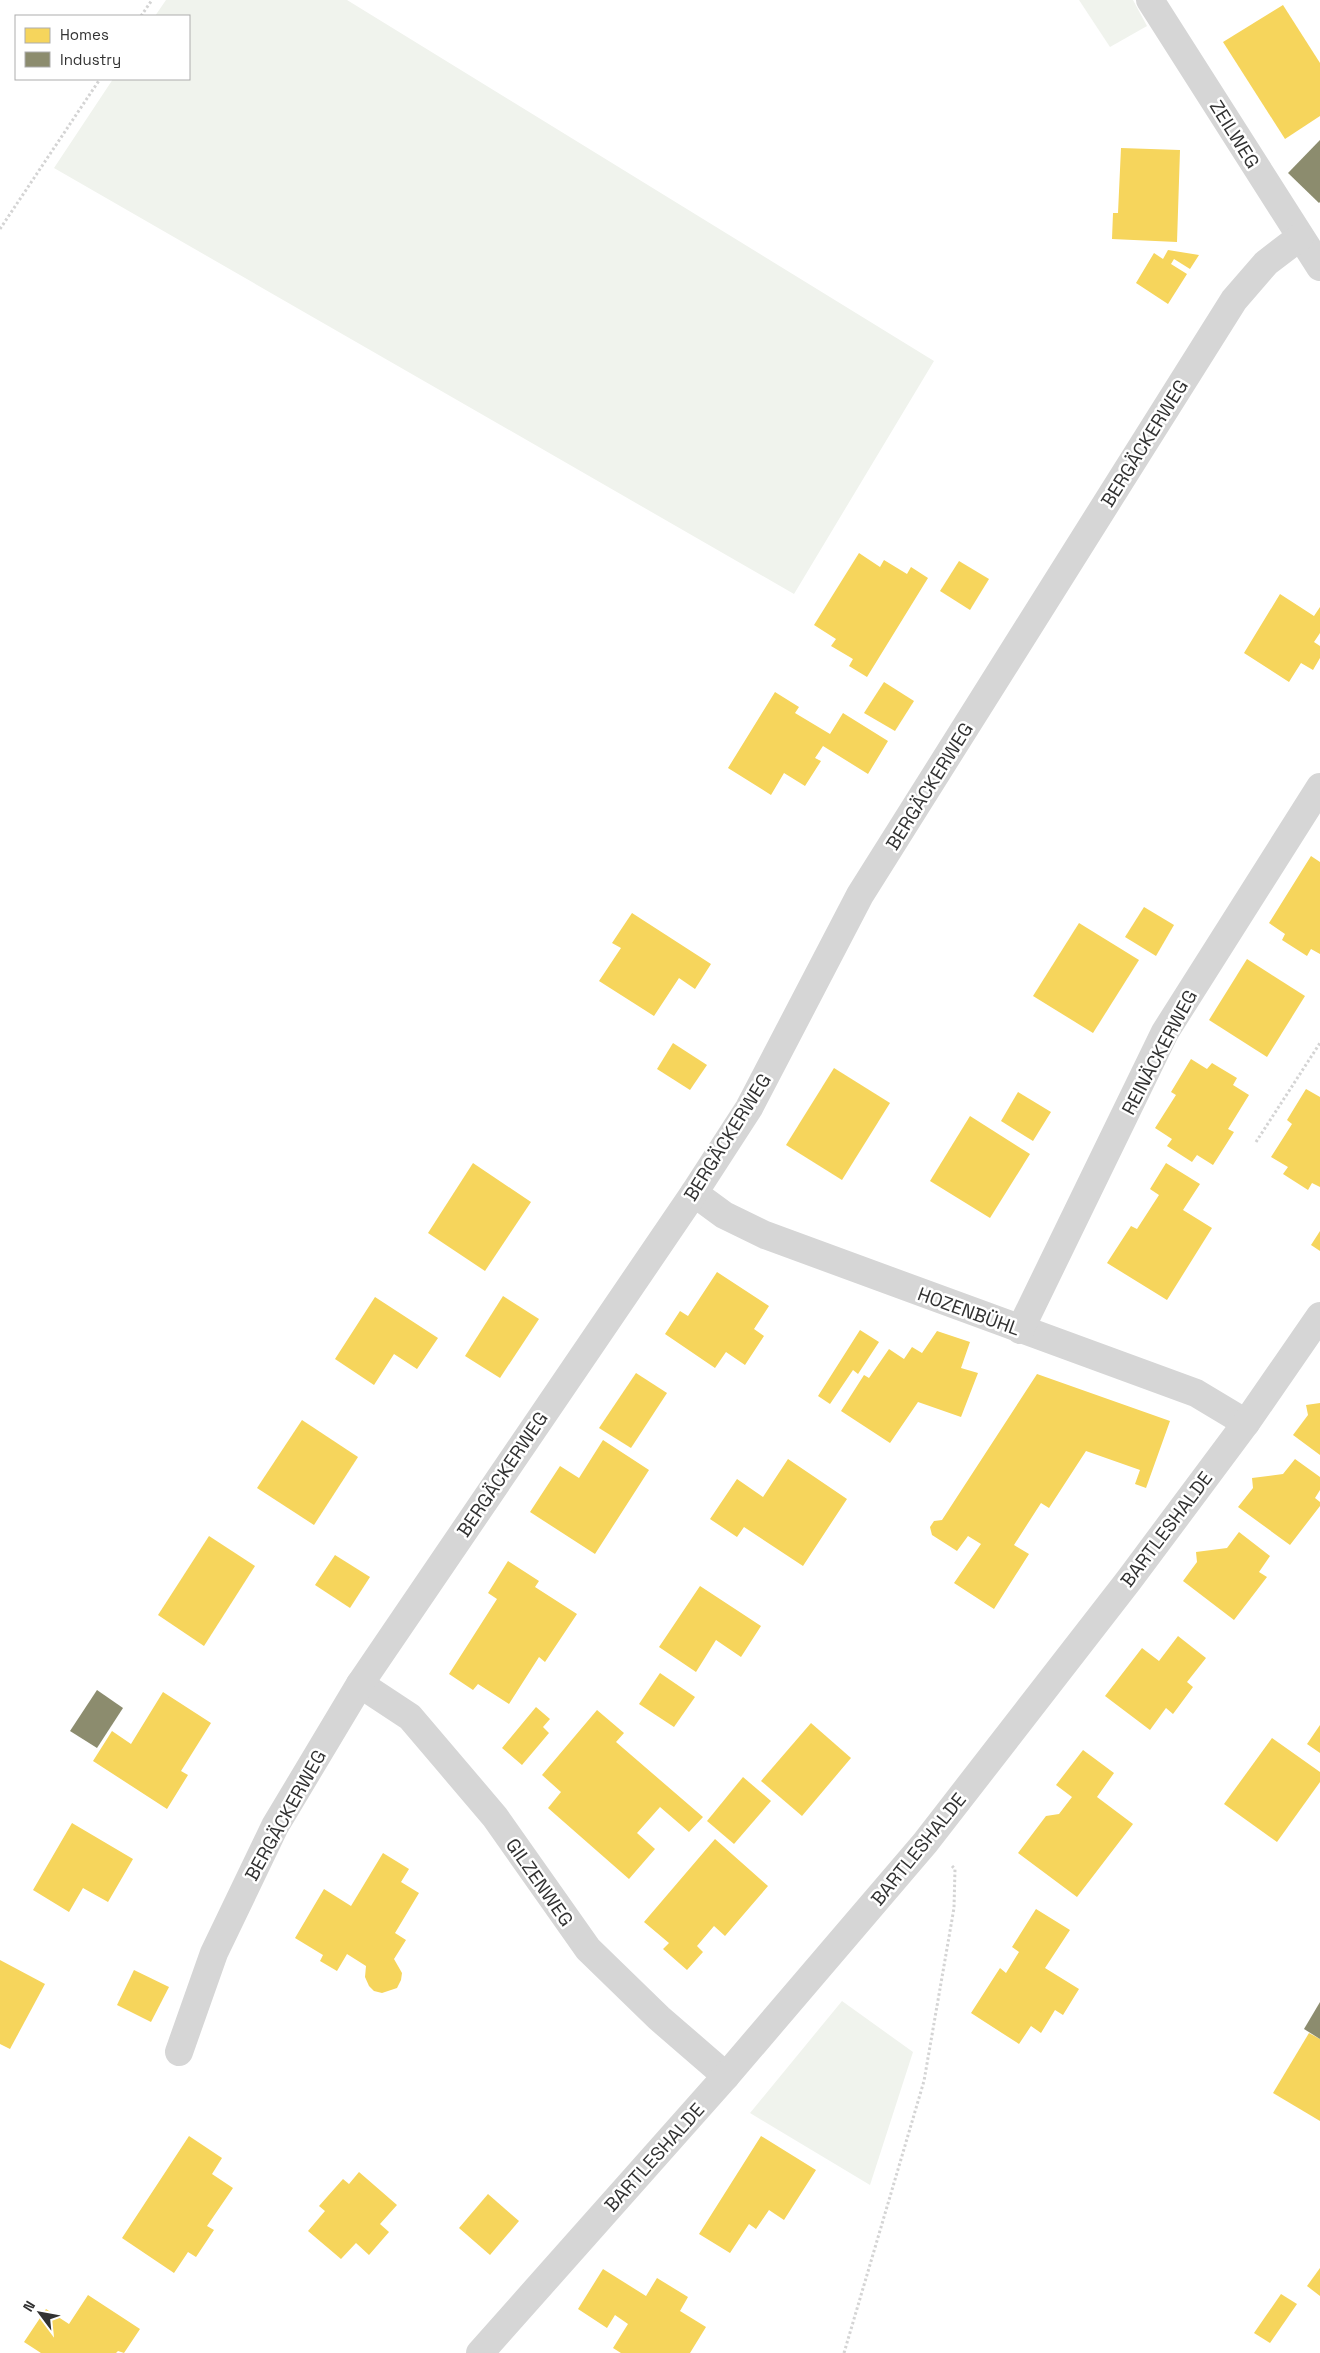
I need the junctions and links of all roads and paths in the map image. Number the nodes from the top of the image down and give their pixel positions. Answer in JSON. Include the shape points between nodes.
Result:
{"nodes":[{"id":1,"x":152,"y":0,"type":"edge"},
{"id":2,"x":1150,"y":0,"type":"edge"},
{"id":3,"x":142,"y":15,"type":"edge"},
{"id":4,"x":99,"y":80,"type":"edge"},
{"id":5,"x":0,"y":229,"type":"edge"},
{"id":6,"x":1300,"y":237,"type":"junction"},
{"id":7,"x":1320,"y":267,"type":"edge"},
{"id":8,"x":1320,"y":787,"type":"edge"},
{"id":9,"x":1320,"y":1044,"type":"edge"},
{"id":10,"x":1256,"y":1142,"type":"dead end"},
{"id":11,"x":694,"y":1193,"type":"junction"},
{"id":12,"x":1320,"y":1316,"type":"edge"},
{"id":13,"x":1020,"y":1330,"type":"junction"},
{"id":14,"x":1246,"y":1423,"type":"junction"},
{"id":15,"x":360,"y":1684,"type":"junction"},
{"id":16,"x":925,"y":1843,"type":"junction"},
{"id":17,"x":179,"y":2052,"type":"dead end"},
{"id":18,"x":726,"y":2076,"type":"junction"},
{"id":19,"x":480,"y":2353,"type":"edge"},
{"id":20,"x":844,"y":2353,"type":"edge"}],
"edges":[{"from":1,"to":3,"type":"path"},
{"from":2,"to":6,"type":"street","name":"ZEILWEG"},
{"from":4,"to":5,"type":"path"},
{"from":6,"to":7,"type":"street","name":"ZEILWEG"},
{"from":6,"to":11,"type":"street","name":"BERGÄCKERWEG","via":[[1266,263],[1234,300],[860,895],[748,1108]]},
{"from":8,"to":13,"type":"street","name":"REINÄCKERWEG","via":[[1165,1032]]},
{"from":9,"to":10,"type":"path"},
{"from":11,"to":13,"type":"street","name":"HOZENBÜHL","via":[[724,1215],[764,1235]]},
{"from":11,"to":15,"type":"street","name":"BERGÄCKERWEG"},
{"from":12,"to":14,"type":"street","name":"BARTLESHALDE"},
{"from":13,"to":14,"type":"street","name":"HOZENBÜHL","via":[[1196,1394]]},
{"from":14,"to":16,"type":"street","name":"BARTLESHALDE"},
{"from":15,"to":17,"type":"street","name":"BERGÄCKERWEG","via":[[275,1826],[214,1953]]},
{"from":15,"to":18,"type":"street","name":"GILZENWEG","via":[[410,1717],[495,1817],[588,1949],[659,2018]]},
{"from":16,"to":18,"type":"street","name":"BARTLESHALDE"},
{"from":16,"to":20,"type":"path","via":[[954,1869],[954,1908],[924,2081]]},
{"from":18,"to":19,"type":"street","name":"BARTLESHALDE"}]}
